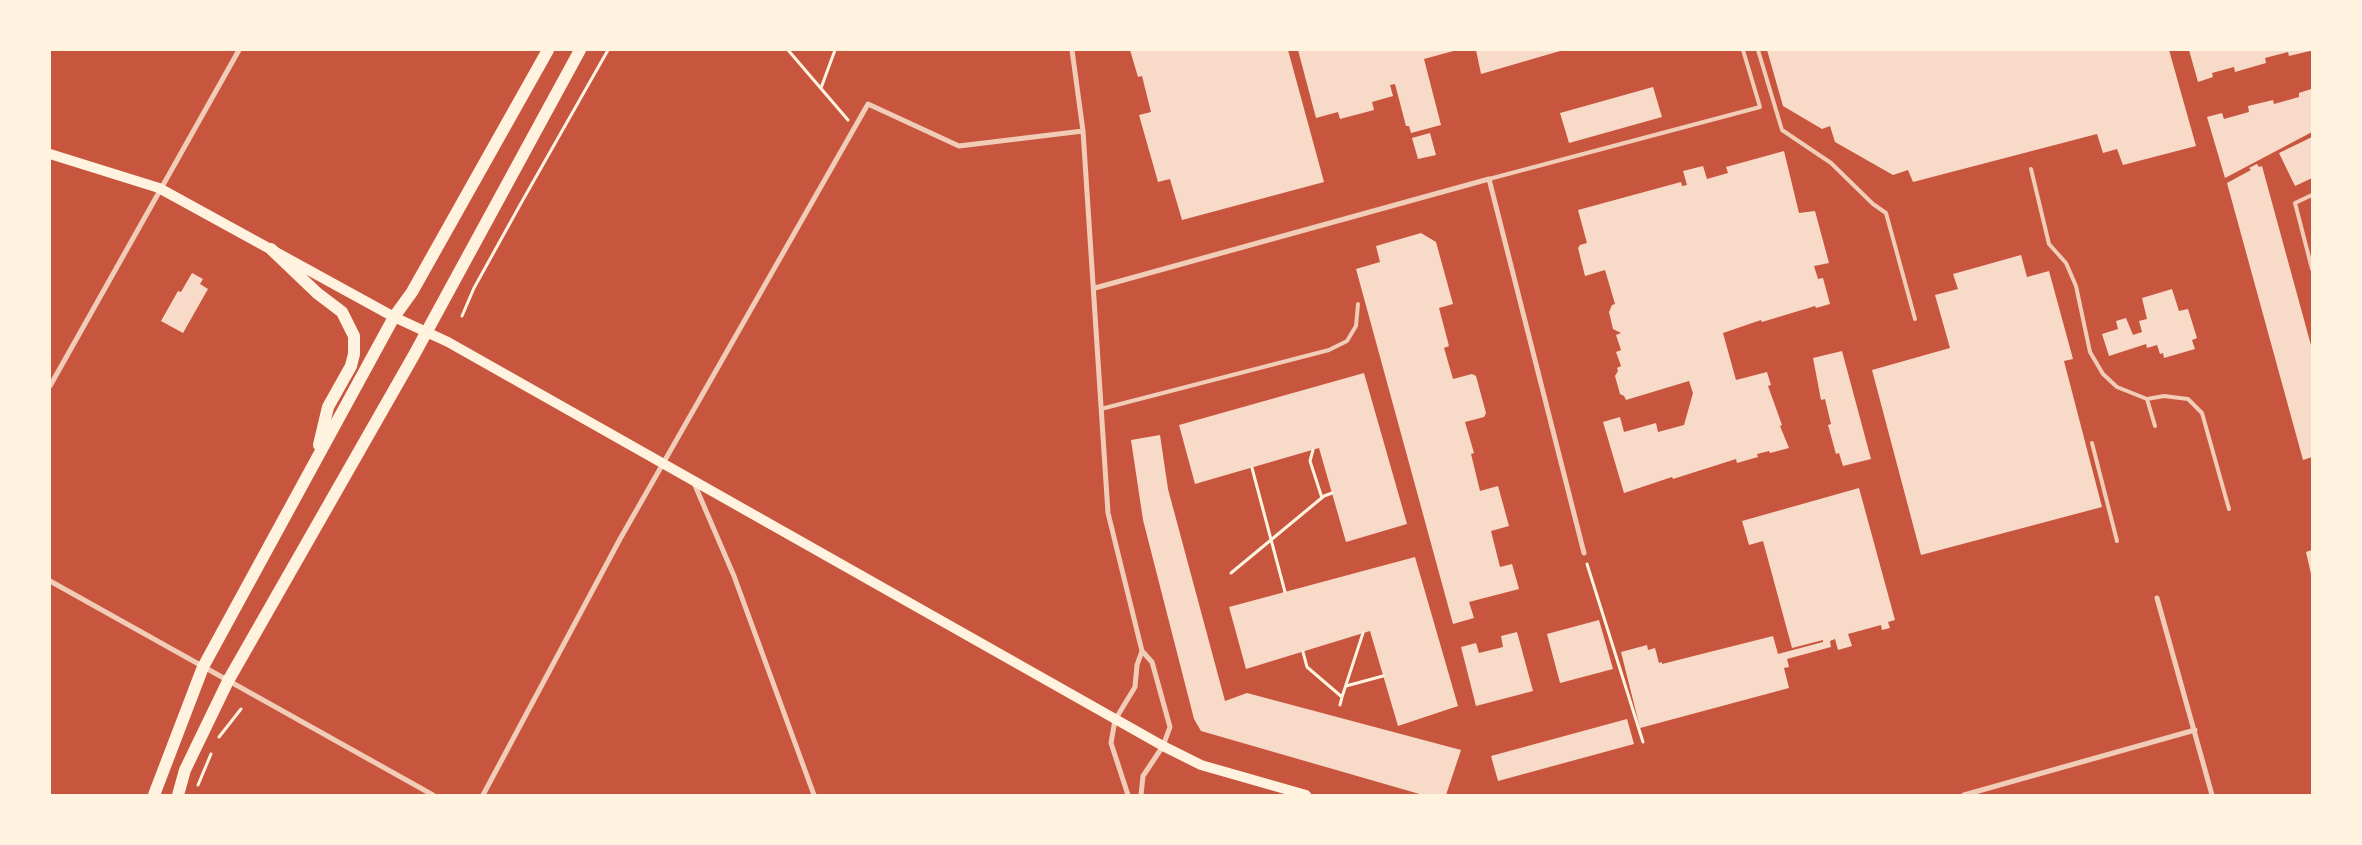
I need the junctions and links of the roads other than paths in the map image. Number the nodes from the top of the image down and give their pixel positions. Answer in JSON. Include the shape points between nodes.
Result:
{"nodes":[{"id":1,"x":238,"y":50,"type":"edge"},
{"id":2,"x":548,"y":50,"type":"edge"},
{"id":3,"x":580,"y":50,"type":"edge"},
{"id":4,"x":1072,"y":50,"type":"edge"},
{"id":5,"x":1742,"y":50,"type":"edge"},
{"id":6,"x":1758,"y":50,"type":"edge"},
{"id":7,"x":1083,"y":131,"type":"junction"},
{"id":8,"x":50,"y":154,"type":"edge"},
{"id":9,"x":2030,"y":169,"type":"dead end"},
{"id":10,"x":1489,"y":179,"type":"junction"},
{"id":11,"x":160,"y":188,"type":"junction"},
{"id":12,"x":2312,"y":195,"type":"edge"},
{"id":13,"x":271,"y":250,"type":"junction"},
{"id":14,"x":2312,"y":269,"type":"edge"},
{"id":15,"x":1095,"y":288,"type":"junction"},
{"id":16,"x":1358,"y":304,"type":"dead end"},
{"id":17,"x":394,"y":317,"type":"junction"},
{"id":18,"x":1915,"y":318,"type":"dead end"},
{"id":19,"x":427,"y":331,"type":"junction"},
{"id":20,"x":50,"y":386,"type":"edge"},
{"id":21,"x":2147,"y":399,"type":"junction"},
{"id":22,"x":1101,"y":409,"type":"junction"},
{"id":23,"x":2155,"y":426,"type":"dead end"},
{"id":24,"x":2092,"y":443,"type":"dead end"},
{"id":25,"x":316,"y":460,"type":"junction"},
{"id":26,"x":664,"y":464,"type":"junction"},
{"id":27,"x":694,"y":482,"type":"junction"},
{"id":28,"x":2229,"y":510,"type":"dead end"},
{"id":29,"x":2118,"y":541,"type":"dead end"},
{"id":30,"x":1584,"y":553,"type":"road end"},
{"id":31,"x":50,"y":581,"type":"edge"},
{"id":32,"x":2157,"y":598,"type":"dead end"},
{"id":33,"x":1142,"y":651,"type":"junction"},
{"id":34,"x":203,"y":667,"type":"junction"},
{"id":35,"x":228,"y":681,"type":"junction"},
{"id":36,"x":1115,"y":720,"type":"junction"},
{"id":37,"x":2195,"y":730,"type":"junction"},
{"id":38,"x":1163,"y":746,"type":"junction"},
{"id":39,"x":154,"y":795,"type":"edge"},
{"id":40,"x":178,"y":795,"type":"edge"},
{"id":41,"x":433,"y":795,"type":"edge"},
{"id":42,"x":483,"y":795,"type":"edge"},
{"id":43,"x":814,"y":795,"type":"edge"},
{"id":44,"x":1128,"y":795,"type":"edge"},
{"id":45,"x":1142,"y":795,"type":"edge"},
{"id":46,"x":1306,"y":795,"type":"edge"},
{"id":47,"x":1964,"y":795,"type":"edge"},
{"id":48,"x":2212,"y":795,"type":"edge"}],
"edges":[{"from":1,"to":11,"type":"street"},
{"from":2,"to":17,"type":"main road","via":[[412,292]]},
{"from":3,"to":19,"type":"main road"},
{"from":4,"to":7,"type":"street"},
{"from":5,"to":10,"type":"lane","via":[[1760,107]]},
{"from":6,"to":18,"type":"lane","via":[[1782,130],[1831,163],[1886,213]]},
{"from":7,"to":15,"type":"street"},
{"from":7,"to":26,"type":"street","via":[[959,146],[868,104]]},
{"from":8,"to":11,"type":"main road"},
{"from":9,"to":21,"type":"lane","via":[[2049,244],[2066,263],[2076,286],[2090,352],[2104,374],[2118,387]]},
{"from":10,"to":15,"type":"street"},
{"from":10,"to":30,"type":"street"},
{"from":11,"to":13,"type":"main road"},
{"from":11,"to":20,"type":"street"},
{"from":12,"to":14,"type":"lane","via":[[2295,203]]},
{"from":13,"to":17,"type":"main road"},
{"from":13,"to":25,"type":"main road","via":[[342,312],[354,336],[351,366],[328,407]]},
{"from":15,"to":22,"type":"street"},
{"from":16,"to":22,"type":"lane","via":[[1356,326],[1347,341],[1329,350]]},
{"from":17,"to":19,"type":"main road"},
{"from":17,"to":25,"type":"main road"},
{"from":19,"to":26,"type":"main road"},
{"from":19,"to":35,"type":"main road"},
{"from":21,"to":23,"type":"lane"},
{"from":21,"to":28,"type":"lane","via":[[2164,396],[2188,399],[2202,413]]},
{"from":22,"to":33,"type":"street","via":[[1108,513]]},
{"from":24,"to":29,"type":"lane"},
{"from":25,"to":34,"type":"main road"},
{"from":26,"to":27,"type":"main road"},
{"from":26,"to":42,"type":"street","via":[[620,539]]},
{"from":27,"to":36,"type":"main road","via":[[972,636]]},
{"from":27,"to":43,"type":"street","via":[[734,576]]},
{"from":31,"to":34,"type":"street"},
{"from":32,"to":37,"type":"street"},
{"from":33,"to":36,"type":"street","via":[[1135,687]]},
{"from":33,"to":38,"type":"street","via":[[1152,662],[1168,714],[1170,727]]},
{"from":34,"to":35,"type":"street"},
{"from":34,"to":39,"type":"main road"},
{"from":35,"to":40,"type":"main road","via":[[185,770]]},
{"from":35,"to":41,"type":"street"},
{"from":36,"to":38,"type":"main road"},
{"from":36,"to":44,"type":"street","via":[[1111,743]]},
{"from":37,"to":47,"type":"street"},
{"from":37,"to":48,"type":"street"},
{"from":38,"to":45,"type":"street","via":[[1143,776]]},
{"from":38,"to":46,"type":"main road","via":[[1202,765]]}]}
